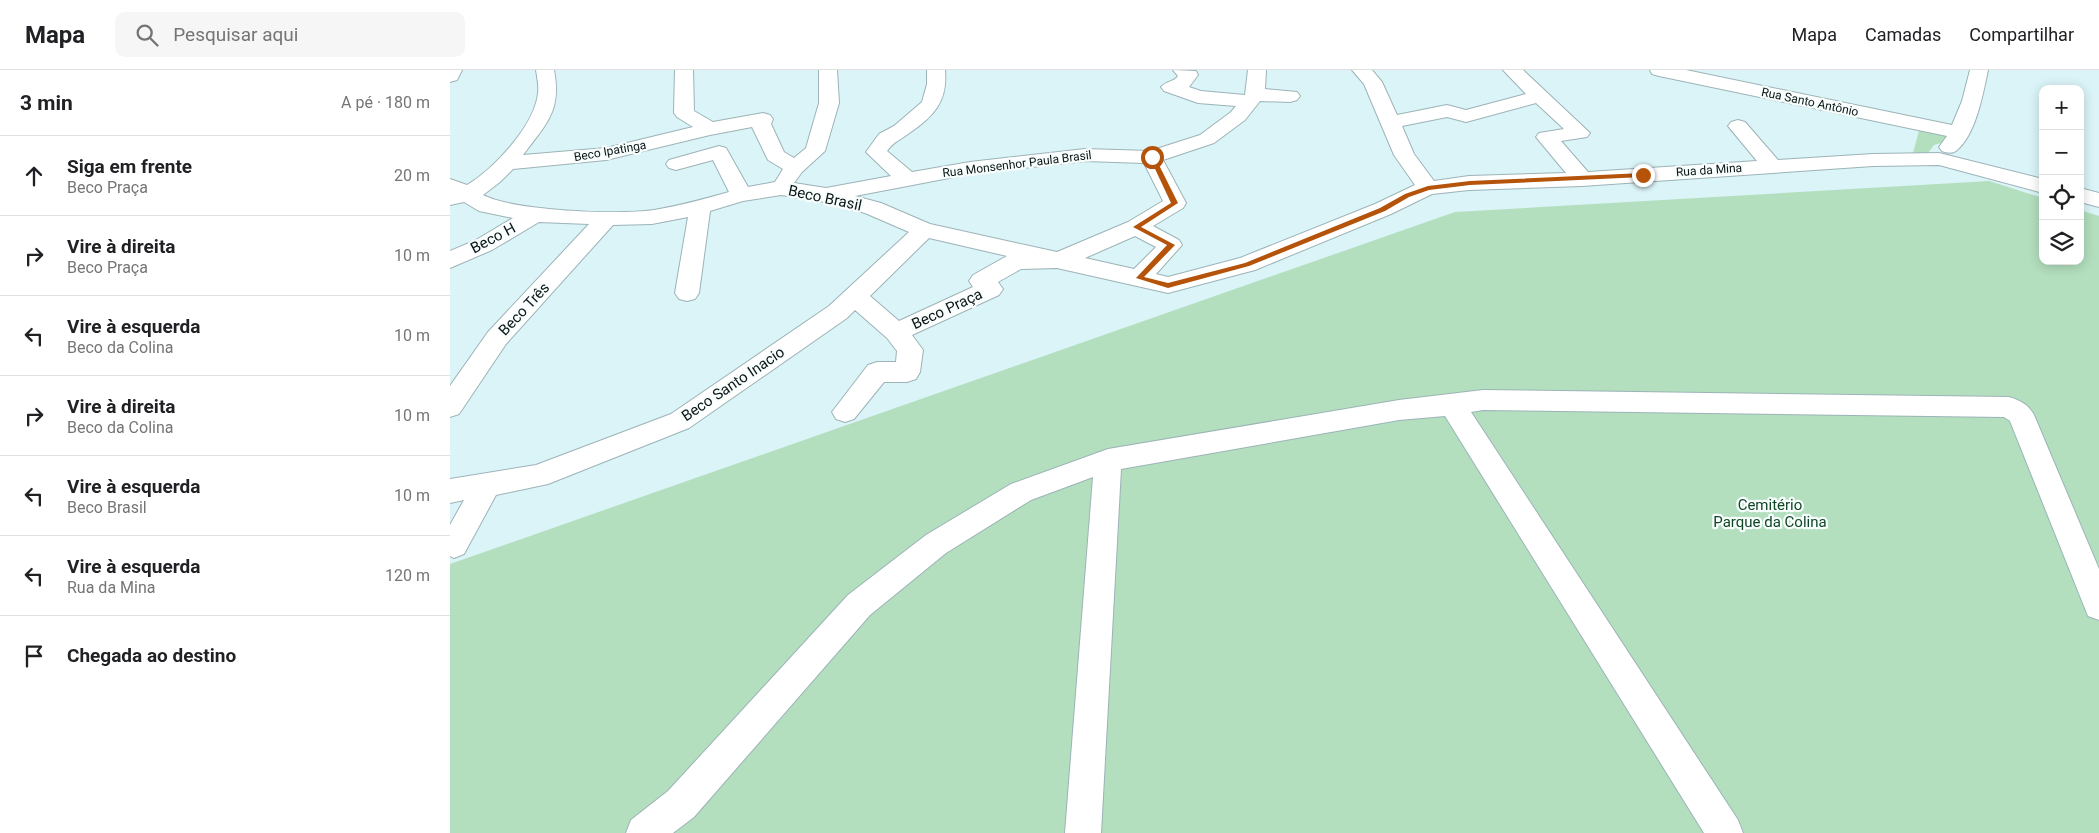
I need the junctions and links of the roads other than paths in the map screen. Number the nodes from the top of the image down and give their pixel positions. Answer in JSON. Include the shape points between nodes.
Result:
{"nodes":[{"id":1,"x":453,"y":70,"type":"edge"},
{"id":2,"x":545,"y":70,"type":"edge"},
{"id":3,"x":684,"y":70,"type":"edge"},
{"id":4,"x":828,"y":70,"type":"edge"},
{"id":5,"x":936,"y":70,"type":"edge"},
{"id":6,"x":1182,"y":70,"type":"edge"},
{"id":7,"x":1257,"y":70,"type":"edge"},
{"id":8,"x":1361,"y":70,"type":"edge"},
{"id":9,"x":1512,"y":70,"type":"edge"},
{"id":10,"x":1659,"y":70,"type":"edge"},
{"id":11,"x":1979,"y":70,"type":"edge"},
{"id":12,"x":450,"y":76,"type":"edge"},
{"id":13,"x":1290,"y":96,"type":"dead end"},
{"id":14,"x":1540,"y":96,"type":"junction"},
{"id":15,"x":1252,"y":98,"type":"junction"},
{"id":16,"x":1390,"y":122,"type":"junction"},
{"id":17,"x":1738,"y":126,"type":"dead end"},
{"id":18,"x":710,"y":129,"type":"junction"},
{"id":19,"x":1960,"y":133,"type":"junction"},
{"id":20,"x":1152,"y":157,"type":"junction"},
{"id":21,"x":1939,"y":159,"type":"junction"},
{"id":22,"x":508,"y":163,"type":"junction"},
{"id":23,"x":676,"y":164,"type":"dead end"},
{"id":24,"x":1772,"y":166,"type":"junction"},
{"id":25,"x":795,"y":167,"type":"junction"},
{"id":26,"x":907,"y":179,"type":"junction"},
{"id":27,"x":1582,"y":179,"type":"junction"},
{"id":28,"x":2039,"y":185,"type":"edge"},
{"id":29,"x":781,"y":188,"type":"junction"},
{"id":30,"x":1428,"y":188,"type":"junction"},
{"id":31,"x":456,"y":194,"type":"edge"},
{"id":32,"x":741,"y":194,"type":"junction"},
{"id":33,"x":826,"y":195,"type":"junction"},
{"id":34,"x":2084,"y":196,"type":"edge"},
{"id":35,"x":2099,"y":200,"type":"edge"},
{"id":36,"x":700,"y":207,"type":"junction"},
{"id":37,"x":535,"y":215,"type":"junction"},
{"id":38,"x":607,"y":218,"type":"junction"},
{"id":39,"x":1136,"y":227,"type":"junction"},
{"id":40,"x":924,"y":230,"type":"junction"},
{"id":41,"x":450,"y":260,"type":"edge"},
{"id":42,"x":1061,"y":260,"type":"junction"},
{"id":43,"x":1139,"y":278,"type":"junction"},
{"id":44,"x":1168,"y":285,"type":"joint"},
{"id":45,"x":686,"y":293,"type":"dead end"},
{"id":46,"x":855,"y":296,"type":"junction"},
{"id":47,"x":896,"y":332,"type":"junction"},
{"id":48,"x":460,"y":380,"type":"edge"},
{"id":49,"x":1452,"y":405,"type":"junction"},
{"id":50,"x":450,"y":407,"type":"edge"},
{"id":51,"x":845,"y":412,"type":"dead end"},
{"id":52,"x":1108,"y":460,"type":"junction"},
{"id":53,"x":487,"y":485,"type":"junction"},
{"id":54,"x":450,"y":491,"type":"edge"},
{"id":55,"x":454,"y":545,"type":"dead end"},
{"id":56,"x":2099,"y":606,"type":"edge"},
{"id":57,"x":644,"y":833,"type":"edge"},
{"id":58,"x":1083,"y":833,"type":"edge"},
{"id":59,"x":1725,"y":833,"type":"edge"}],
"edges":[{"from":1,"to":12,"type":"street"},
{"from":2,"to":22,"type":"street","via":[[548,92],[540,121]]},
{"from":3,"to":18,"type":"street","via":[[684,113]]},
{"from":4,"to":25,"type":"street","via":[[829,103],[814,151]]},
{"from":5,"to":26,"type":"street","via":[[931,104],[901,130],[886,138],[876,152]]},
{"from":6,"to":15,"type":"street","via":[[1188,75],[1183,83],[1171,87],[1198,97]]},
{"from":7,"to":15,"type":"street"},
{"from":8,"to":16,"type":"street","via":[[1373,82]]},
{"from":9,"to":14,"type":"street"},
{"from":10,"to":19,"type":"street","name":"Rua Santo Antônio"},
{"from":11,"to":19,"type":"street"},
{"from":13,"to":15,"type":"street"},
{"from":14,"to":16,"type":"street","via":[[1466,116],[1447,111]]},
{"from":14,"to":27,"type":"street","via":[[1580,134],[1546,137]]},
{"from":15,"to":20,"type":"street","name":"Rua Monsenhor Paula Brasil","via":[[1238,116],[1207,139]]},
{"from":16,"to":30,"type":"street","via":[[1404,156]]},
{"from":17,"to":24,"type":"street"},
{"from":18,"to":22,"type":"street","name":"Beco Ipatinga","via":[[606,154]]},
{"from":18,"to":25,"type":"street","name":"Beco Ipatinga","via":[[763,119],[761,124],[774,156]]},
{"from":19,"to":21,"type":"street"},
{"from":20,"to":26,"type":"street","name":"Rua Monsenhor Paula Brasil","via":[[1085,155]]},
{"from":20,"to":39,"type":"street","name":"Beco Praça","via":[[1175,203]]},
{"from":21,"to":24,"type":"street","name":"Rua da Mina"},
{"from":21,"to":28,"type":"street","name":"Rua da Mina"},
{"from":22,"to":31,"type":"street","via":[[492,180]]},
{"from":23,"to":32,"type":"street","via":[[719,152]]},
{"from":24,"to":27,"type":"street","name":"Rua da Mina"},
{"from":25,"to":29,"type":"street"},
{"from":26,"to":33,"type":"street","name":"Rua Monsenhor Paula Brasil"},
{"from":27,"to":30,"type":"street","name":"Rua da Mina","via":[[1470,183]]},
{"from":29,"to":32,"type":"street","name":"Beco Brasil"},
{"from":29,"to":33,"type":"street","name":"Beco Brasil"},
{"from":30,"to":44,"type":"street","name":"Rua da Mina","via":[[1247,264]]},
{"from":31,"to":37,"type":"street","name":"Beco Brasil","via":[[487,206]]},
{"from":32,"to":36,"type":"street","name":"Beco Brasil"},
{"from":33,"to":40,"type":"street","name":"Beco Brasil","via":[[873,208]]},
{"from":34,"to":35,"type":"street"},
{"from":36,"to":38,"type":"street","name":"Beco Brasil","via":[[652,217]]},
{"from":36,"to":45,"type":"street"},
{"from":37,"to":38,"type":"street","name":"Beco Brasil"},
{"from":37,"to":41,"type":"street","name":"Beco H"},
{"from":38,"to":48,"type":"street","name":"Beco Três"},
{"from":39,"to":42,"type":"street","name":"Beco Praça"},
{"from":39,"to":43,"type":"street","via":[[1171,245]]},
{"from":40,"to":42,"type":"street","name":"Beco Brasil"},
{"from":40,"to":46,"type":"street","name":"Beco Santo Inacio"},
{"from":42,"to":43,"type":"street","name":"Beco Brasil"},
{"from":42,"to":47,"type":"street","name":"Beco Praça","via":[[1017,261],[981,281],[992,288]]},
{"from":43,"to":44,"type":"street","name":"Beco Brasil"},
{"from":46,"to":47,"type":"street","name":"Beco Praça"},
{"from":46,"to":53,"type":"street","name":"Beco Santo Inacio","via":[[838,312],[680,421],[538,476]]},
{"from":47,"to":51,"type":"street","name":"Beco Praça","via":[[910,350],[907,372],[877,372]]},
{"from":48,"to":50,"type":"street","name":"Beco Três"},
{"from":49,"to":52,"type":"street","via":[[1399,410]]},
{"from":49,"to":56,"type":"street","via":[[1483,400],[2009,407],[2022,415]]},
{"from":49,"to":59,"type":"street"},
{"from":52,"to":57,"type":"street","via":[[1021,492],[936,544],[859,605],[680,804]]},
{"from":52,"to":58,"type":"street"},
{"from":53,"to":54,"type":"street","name":"Beco Santo Inacio"},
{"from":53,"to":55,"type":"street"}]}
